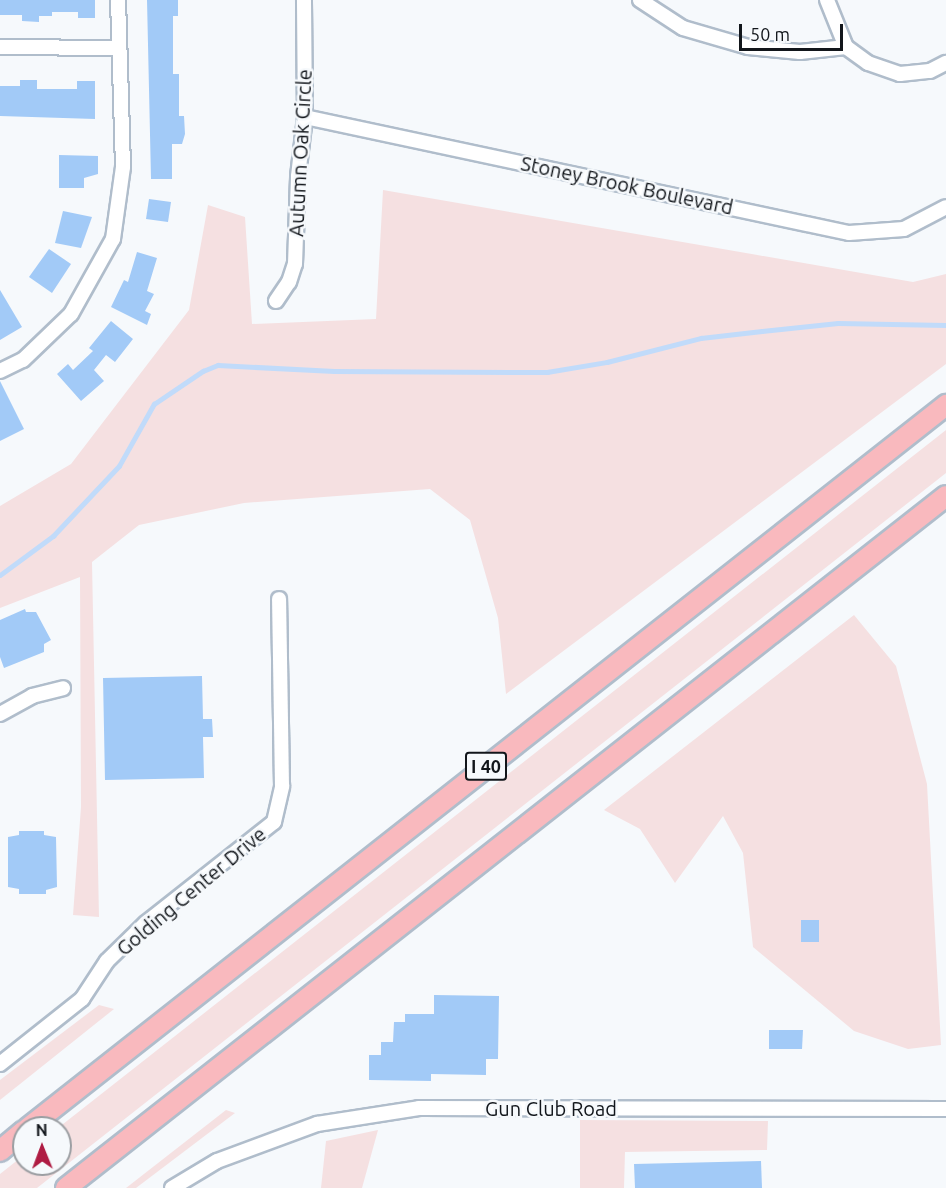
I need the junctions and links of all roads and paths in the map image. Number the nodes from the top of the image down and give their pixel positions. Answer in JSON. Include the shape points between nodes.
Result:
{"nodes":[{"id":1,"x":118,"y":0,"type":"edge"},
{"id":2,"x":304,"y":0,"type":"edge"},
{"id":3,"x":640,"y":0,"type":"edge"},
{"id":4,"x":827,"y":0,"type":"edge"},
{"id":5,"x":0,"y":47,"type":"edge"},
{"id":6,"x":846,"y":47,"type":"junction"},
{"id":7,"x":118,"y":48,"type":"junction"},
{"id":8,"x":946,"y":63,"type":"edge"},
{"id":9,"x":304,"y":117,"type":"junction"},
{"id":10,"x":946,"y":207,"type":"edge"},
{"id":11,"x":276,"y":301,"type":"dead end"},
{"id":12,"x":0,"y":371,"type":"edge"},
{"id":13,"x":946,"y":405,"type":"edge"},
{"id":14,"x":946,"y":496,"type":"edge"},
{"id":15,"x":279,"y":599,"type":"dead end"},
{"id":16,"x":63,"y":688,"type":"dead end"},
{"id":17,"x":0,"y":714,"type":"edge"},
{"id":18,"x":0,"y":1064,"type":"edge"},
{"id":19,"x":946,"y":1109,"type":"edge"},
{"id":20,"x":43,"y":1116,"type":"edge"},
{"id":21,"x":12,"y":1141,"type":"edge"},
{"id":22,"x":0,"y":1151,"type":"edge"},
{"id":23,"x":66,"y":1188,"type":"edge"},
{"id":24,"x":172,"y":1188,"type":"edge"}],
"edges":[{"from":1,"to":7,"type":"street"},
{"from":2,"to":9,"type":"street","name":"Autumn Oak Circle"},
{"from":3,"to":6,"type":"street","via":[[683,28],[747,47],[800,52]]},
{"from":4,"to":6,"type":"street"},
{"from":5,"to":7,"type":"street"},
{"from":6,"to":8,"type":"street","via":[[868,63],[900,74],[930,71]]},
{"from":7,"to":12,"type":"street","via":[[123,167],[113,239],[96,276],[71,314],[23,360]]},
{"from":9,"to":10,"type":"street","name":"Stoney Brook Boulevard","via":[[849,233],[904,229]]},
{"from":9,"to":11,"type":"street","name":"Autumn Oak Circle","via":[[295,264]]},
{"from":13,"to":20,"type":"highway","number":"I 40"},
{"from":14,"to":23,"type":"highway"},
{"from":15,"to":18,"type":"street","name":"Golding Center Drive","via":[[282,786],[274,822],[146,923],[108,961],[82,999]]},
{"from":16,"to":17,"type":"street","via":[[32,696]]},
{"from":19,"to":24,"type":"street","name":"Gun Club Road","via":[[419,1108],[316,1124],[217,1161]]},
{"from":21,"to":22,"type":"highway"}]}
